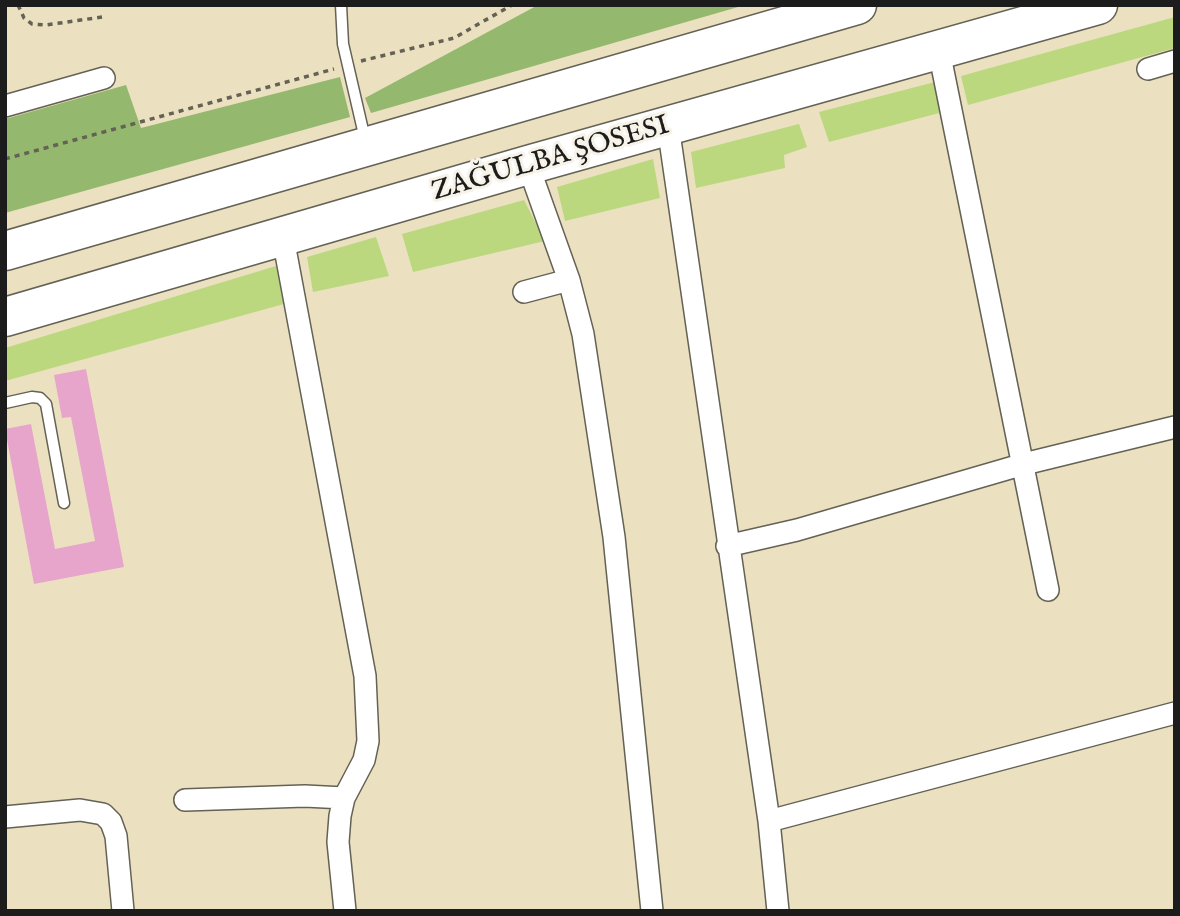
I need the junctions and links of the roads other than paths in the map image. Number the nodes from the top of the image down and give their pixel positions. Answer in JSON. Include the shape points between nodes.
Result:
{"nodes":[{"id":1,"x":341,"y":5,"type":"edge"},
{"id":2,"x":857,"y":5,"type":"edge"},
{"id":3,"x":1098,"y":5,"type":"edge"},
{"id":4,"x":939,"y":51,"type":"junction"},
{"id":5,"x":1175,"y":61,"type":"edge"},
{"id":6,"x":1148,"y":69,"type":"dead end"},
{"id":7,"x":104,"y":78,"type":"dead end"},
{"id":8,"x":5,"y":106,"type":"edge"},
{"id":9,"x":668,"y":126,"type":"junction"},
{"id":10,"x":368,"y":148,"type":"junction"},
{"id":11,"x":528,"y":165,"type":"junction"},
{"id":12,"x":283,"y":238,"type":"junction"},
{"id":13,"x":5,"y":251,"type":"edge"},
{"id":14,"x":569,"y":280,"type":"junction"},
{"id":15,"x":524,"y":292,"type":"dead end"},
{"id":16,"x":5,"y":317,"type":"edge"},
{"id":17,"x":5,"y":403,"type":"edge"},
{"id":18,"x":1175,"y":427,"type":"edge"},
{"id":19,"x":1024,"y":464,"type":"junction"},
{"id":20,"x":64,"y":503,"type":"dead end"},
{"id":21,"x":727,"y":546,"type":"junction"},
{"id":22,"x":1048,"y":590,"type":"dead end"},
{"id":23,"x":1175,"y":713,"type":"edge"},
{"id":24,"x":344,"y":798,"type":"junction"},
{"id":25,"x":185,"y":800,"type":"dead end"},
{"id":26,"x":5,"y":817,"type":"edge"},
{"id":27,"x":769,"y":821,"type":"junction"},
{"id":28,"x":123,"y":911,"type":"edge"},
{"id":29,"x":345,"y":911,"type":"edge"},
{"id":30,"x":652,"y":911,"type":"edge"},
{"id":31,"x":778,"y":911,"type":"edge"}],
"edges":[{"from":1,"to":10,"type":"lane","via":[[348,65]]},
{"from":2,"to":10,"type":"highway"},
{"from":3,"to":4,"type":"highway","name":"ZAĞULBA ŞOSESI"},
{"from":4,"to":9,"type":"highway","name":"ZAĞULBA ŞOSESI"},
{"from":4,"to":19,"type":"street"},
{"from":5,"to":6,"type":"street"},
{"from":7,"to":8,"type":"street"},
{"from":9,"to":11,"type":"highway","name":"ZAĞULBA ŞOSESI"},
{"from":9,"to":21,"type":"street"},
{"from":10,"to":13,"type":"highway"},
{"from":11,"to":12,"type":"highway","name":"ZAĞULBA ŞOSESI"},
{"from":11,"to":14,"type":"street"},
{"from":12,"to":16,"type":"highway","name":"ZAĞULBA ŞOSESI"},
{"from":12,"to":24,"type":"street","via":[[365,676],[366,751]]},
{"from":14,"to":15,"type":"street"},
{"from":14,"to":30,"type":"street","via":[[583,334],[614,537]]},
{"from":17,"to":20,"type":"lane","via":[[32,397],[46,404]]},
{"from":18,"to":19,"type":"street"},
{"from":19,"to":21,"type":"street"},
{"from":19,"to":22,"type":"street"},
{"from":21,"to":27,"type":"street"},
{"from":23,"to":27,"type":"street"},
{"from":24,"to":25,"type":"street"},
{"from":24,"to":29,"type":"street","via":[[338,842]]},
{"from":26,"to":28,"type":"street","via":[[80,810],[103,814],[116,836]]},
{"from":27,"to":31,"type":"street"}]}
